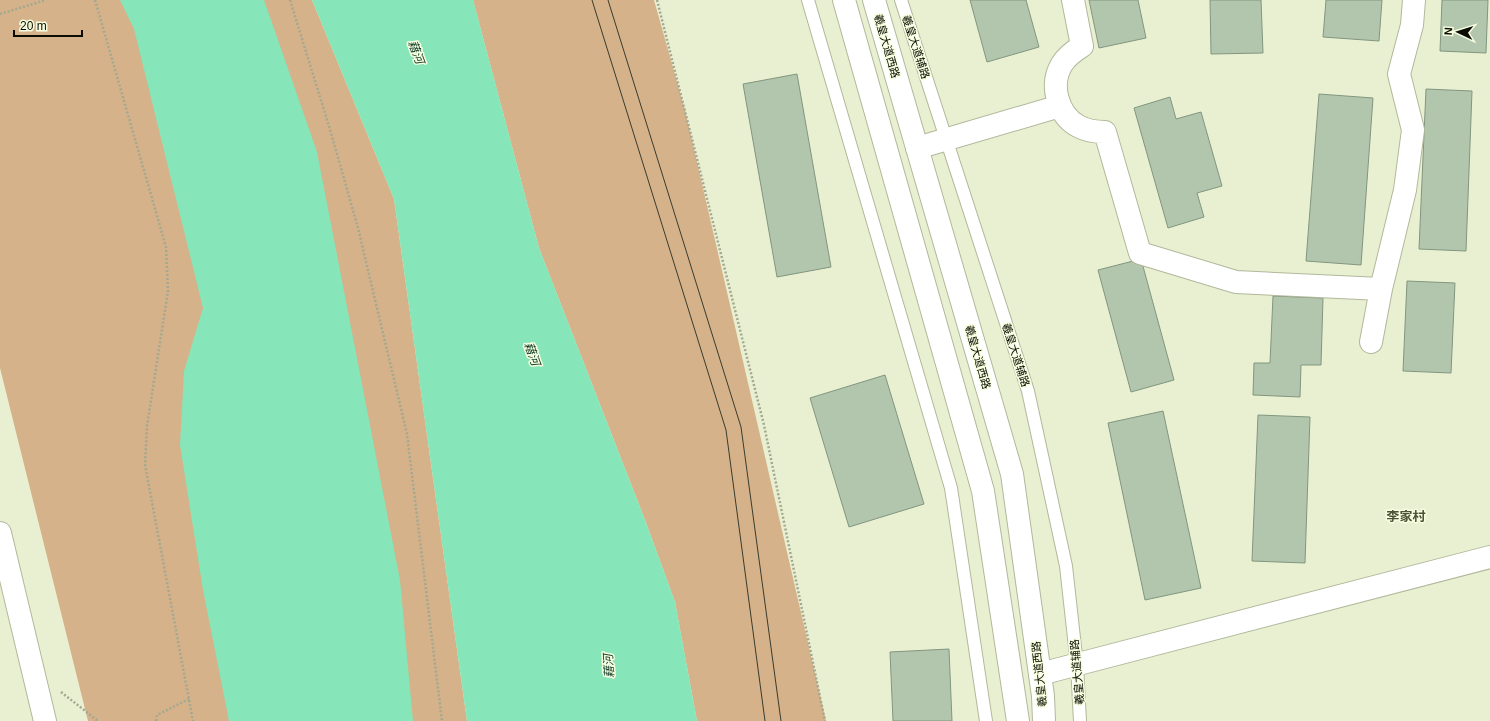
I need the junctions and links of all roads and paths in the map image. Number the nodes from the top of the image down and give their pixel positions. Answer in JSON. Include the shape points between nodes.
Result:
{"nodes":[{"id":1,"x":46,"y":0,"type":"edge"},
{"id":2,"x":95,"y":0,"type":"edge"},
{"id":3,"x":290,"y":0,"type":"edge"},
{"id":4,"x":657,"y":0,"type":"edge"},
{"id":5,"x":808,"y":0,"type":"edge"},
{"id":6,"x":844,"y":0,"type":"edge"},
{"id":7,"x":874,"y":0,"type":"edge"},
{"id":8,"x":901,"y":0,"type":"edge"},
{"id":9,"x":1073,"y":0,"type":"edge"},
{"id":10,"x":1414,"y":0,"type":"edge"},
{"id":11,"x":0,"y":14,"type":"edge"},
{"id":12,"x":1060,"y":106,"type":"junction"},
{"id":13,"x":946,"y":139,"type":"junction"},
{"id":14,"x":917,"y":148,"type":"junction"},
{"id":15,"x":1381,"y":289,"type":"junction"},
{"id":16,"x":1371,"y":342,"type":"dead end"},
{"id":17,"x":0,"y":533,"type":"edge"},
{"id":18,"x":1490,"y":557,"type":"edge"},
{"id":19,"x":1077,"y":665,"type":"junction"},
{"id":20,"x":1040,"y":674,"type":"junction"},
{"id":21,"x":39,"y":698,"type":"junction"},
{"id":22,"x":189,"y":699,"type":"junction"},
{"id":23,"x":45,"y":721,"type":"edge"},
{"id":24,"x":98,"y":721,"type":"edge"},
{"id":25,"x":156,"y":721,"type":"edge"},
{"id":26,"x":193,"y":721,"type":"edge"},
{"id":27,"x":442,"y":721,"type":"edge"},
{"id":28,"x":825,"y":721,"type":"edge"},
{"id":29,"x":986,"y":721,"type":"edge"},
{"id":30,"x":1018,"y":721,"type":"edge"},
{"id":31,"x":1044,"y":721,"type":"edge"},
{"id":32,"x":1080,"y":721,"type":"edge"}],
"edges":[{"from":1,"to":11,"type":"path"},
{"from":2,"to":22,"type":"path","via":[[166,247],[168,291],[147,426],[145,465]]},
{"from":3,"to":27,"type":"path","via":[[358,228],[407,434]]},
{"from":4,"to":28,"type":"path","via":[[764,425]]},
{"from":5,"to":29,"type":"lane","via":[[952,488]]},
{"from":6,"to":30,"type":"main road","via":[[983,491]]},
{"from":7,"to":14,"type":"main road","name":"羲皇大道西路"},
{"from":8,"to":13,"type":"lane","name":"羲皇大道辅路"},
{"from":9,"to":12,"type":"main road","via":[[1082,46],[1070,54],[1057,78],[1056,92]]},
{"from":10,"to":15,"type":"main road","via":[[1412,25],[1399,74],[1413,130],[1405,190]]},
{"from":12,"to":13,"type":"main road"},
{"from":12,"to":15,"type":"main road","via":[[1078,126],[1091,132],[1105,132],[1140,253],[1236,282]]},
{"from":13,"to":14,"type":"main road"},
{"from":13,"to":19,"type":"lane","name":"羲皇大道辅路","via":[[1028,391],[1066,566]]},
{"from":14,"to":20,"type":"main road","name":"羲皇大道西路","via":[[1012,474]]},
{"from":15,"to":16,"type":"main road"},
{"from":17,"to":21,"type":"main road"},
{"from":18,"to":19,"type":"main road"},
{"from":19,"to":20,"type":"main road"},
{"from":19,"to":32,"type":"lane","name":"羲皇大道辅路"},
{"from":20,"to":31,"type":"main road","name":"羲皇大道西路"},
{"from":21,"to":23,"type":"main road"},
{"from":21,"to":24,"type":"path","via":[[62,692]]},
{"from":22,"to":25,"type":"path","via":[[157,715]]},
{"from":22,"to":26,"type":"path"}]}
